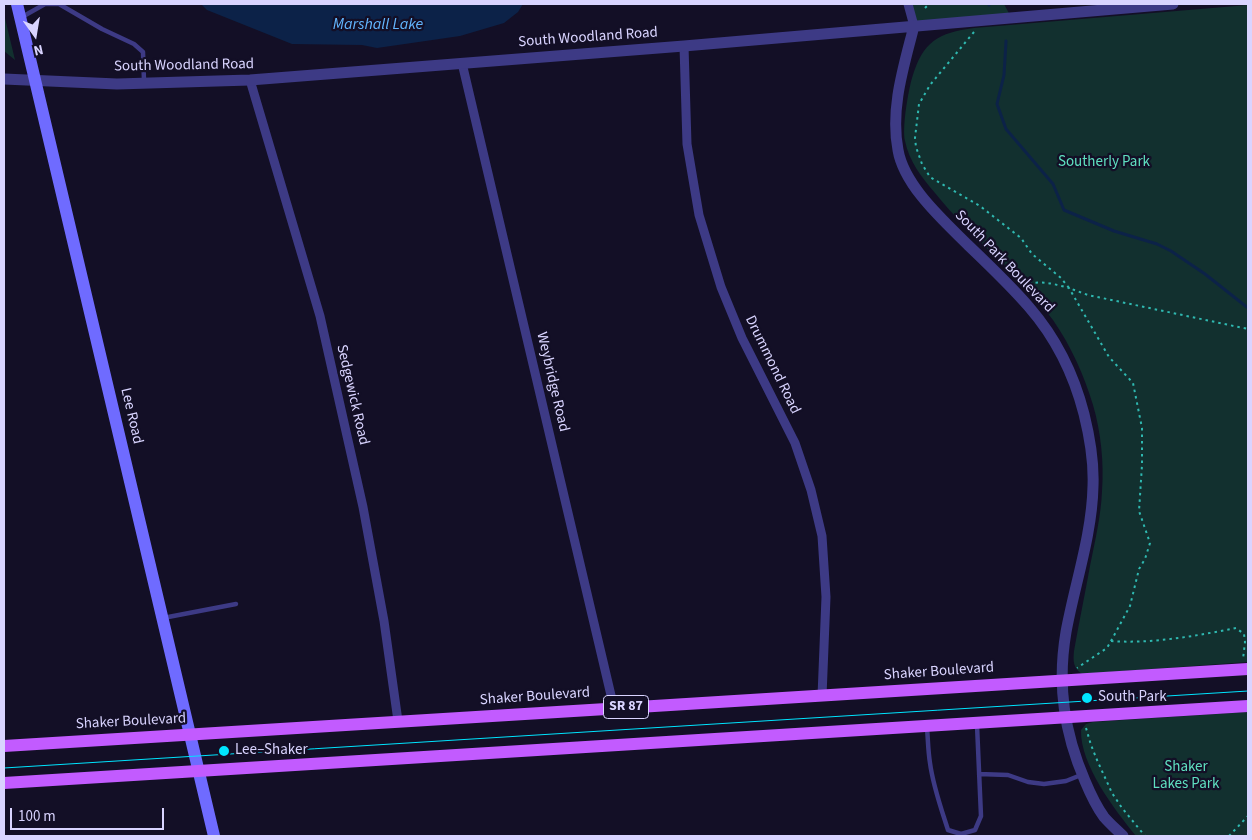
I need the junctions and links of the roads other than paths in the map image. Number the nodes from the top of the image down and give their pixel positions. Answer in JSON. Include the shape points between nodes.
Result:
{"nodes":[{"id":1,"x":16,"y":4,"type":"edge"},
{"id":2,"x":59,"y":4,"type":"edge"},
{"id":3,"x":908,"y":4,"type":"edge"},
{"id":4,"x":1173,"y":4,"type":"edge"},
{"id":5,"x":20,"y":18,"type":"junction"},
{"id":6,"x":914,"y":26,"type":"junction"},
{"id":7,"x":684,"y":46,"type":"junction"},
{"id":8,"x":462,"y":63,"type":"junction"},
{"id":9,"x":5,"y":77,"type":"edge"},
{"id":10,"x":250,"y":80,"type":"junction"},
{"id":11,"x":35,"y":81,"type":"junction"},
{"id":12,"x":144,"y":83,"type":"junction"},
{"id":13,"x":236,"y":604,"type":"dead end"},
{"id":14,"x":162,"y":619,"type":"junction"},
{"id":15,"x":1246,"y":664,"type":"edge"},
{"id":16,"x":1062,"y":681,"type":"junction"},
{"id":17,"x":822,"y":696,"type":"junction"},
{"id":18,"x":1248,"y":706,"type":"edge"},
{"id":19,"x":614,"y":708,"type":"junction"},
{"id":20,"x":1065,"y":718,"type":"junction"},
{"id":21,"x":398,"y":722,"type":"junction"},
{"id":22,"x":977,"y":723,"type":"junction"},
{"id":23,"x":926,"y":726,"type":"junction"},
{"id":24,"x":189,"y":735,"type":"junction"},
{"id":25,"x":4,"y":746,"type":"edge"},
{"id":26,"x":198,"y":770,"type":"junction"},
{"id":27,"x":979,"y":774,"type":"junction"},
{"id":28,"x":1082,"y":774,"type":"junction"},
{"id":29,"x":4,"y":783,"type":"edge"},
{"id":30,"x":214,"y":836,"type":"edge"},
{"id":31,"x":1123,"y":836,"type":"edge"}],
"edges":[{"from":1,"to":5,"type":"main road","name":"Lee Road"},
{"from":2,"to":5,"type":"lane","via":[[45,4]]},
{"from":2,"to":12,"type":"lane","via":[[143,52]]},
{"from":3,"to":6,"type":"street"},
{"from":4,"to":6,"type":"street","name":"South Woodland Road"},
{"from":5,"to":11,"type":"main road","name":"Lee Road"},
{"from":6,"to":7,"type":"street","name":"South Woodland Road"},
{"from":6,"to":16,"type":"street","name":"South Park Boulevard","via":[[896,107],[898,151],[904,169],[914,187],[942,219],[1030,307],[1046,328],[1079,395],[1090,443],[1093,463],[1091,509],[1066,632]]},
{"from":7,"to":8,"type":"street","name":"South Woodland Road"},
{"from":7,"to":17,"type":"street","name":"Drummond Road","via":[[687,144],[700,216],[724,296],[795,443],[822,536],[826,597]]},
{"from":8,"to":10,"type":"street","name":"South Woodland Road"},
{"from":8,"to":19,"type":"street","name":"Weybridge Road"},
{"from":9,"to":11,"type":"street","name":"South Woodland Road"},
{"from":10,"to":12,"type":"street","name":"South Woodland Road"},
{"from":10,"to":21,"type":"street","name":"Sedgewick Road","via":[[320,316],[364,507]]},
{"from":11,"to":12,"type":"street","name":"South Woodland Road"},
{"from":11,"to":14,"type":"main road","name":"Lee Road"},
{"from":13,"to":14,"type":"lane"},
{"from":14,"to":24,"type":"main road","name":"Lee Road"},
{"from":15,"to":16,"type":"main road","name":"Shaker Boulevard","number":"SR 87"},
{"from":16,"to":17,"type":"main road","name":"Shaker Boulevard","number":"SR 87"},
{"from":16,"to":20,"type":"street","name":"South Park Boulevard"},
{"from":17,"to":19,"type":"main road","name":"Shaker Boulevard","number":"SR 87"},
{"from":18,"to":20,"type":"main road"},
{"from":19,"to":21,"type":"main road","name":"Shaker Boulevard","number":"SR 87"},
{"from":20,"to":22,"type":"main road"},
{"from":20,"to":28,"type":"street","name":"South Park Boulevard"},
{"from":21,"to":24,"type":"main road","name":"Shaker Boulevard","number":"SR 87"},
{"from":22,"to":23,"type":"main road"},
{"from":22,"to":27,"type":"lane"},
{"from":23,"to":26,"type":"main road"},
{"from":23,"to":27,"type":"lane","via":[[935,788],[948,830],[961,834],[975,830],[981,816]]},
{"from":24,"to":25,"type":"main road","name":"Shaker Boulevard","number":"SR 87"},
{"from":24,"to":26,"type":"main road","name":"Lee Road"},
{"from":26,"to":29,"type":"main road"},
{"from":26,"to":30,"type":"main road","name":"Lee Road"},
{"from":27,"to":28,"type":"lane","via":[[1008,775],[1044,784],[1066,782]]},
{"from":28,"to":31,"type":"street","name":"South Park Boulevard","via":[[1104,817]]}]}
